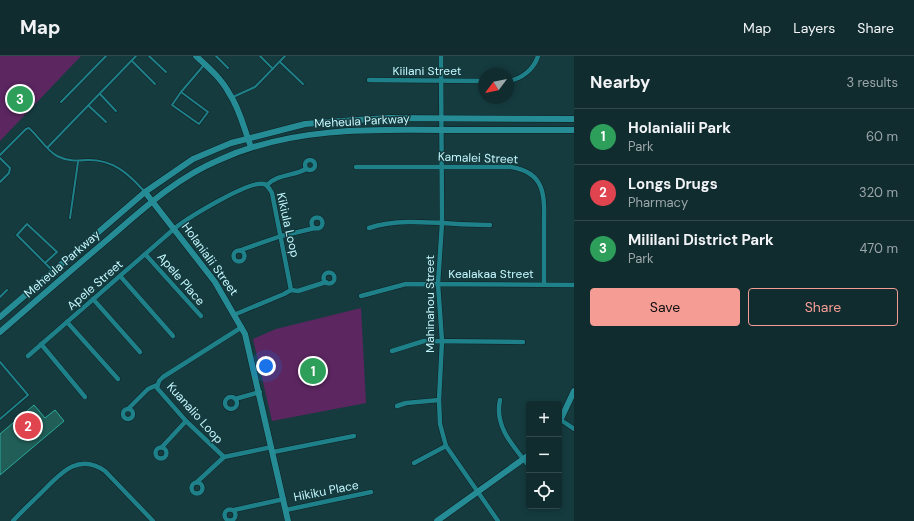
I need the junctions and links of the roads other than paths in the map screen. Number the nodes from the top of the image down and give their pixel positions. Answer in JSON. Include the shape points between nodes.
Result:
{"nodes":[{"id":1,"x":106,"y":56,"type":"edge"},
{"id":2,"x":136,"y":56,"type":"edge"},
{"id":3,"x":149,"y":56,"type":"edge"},
{"id":4,"x":196,"y":56,"type":"edge"},
{"id":5,"x":216,"y":56,"type":"edge"},
{"id":6,"x":260,"y":56,"type":"edge"},
{"id":7,"x":286,"y":56,"type":"edge"},
{"id":8,"x":441,"y":56,"type":"edge"},
{"id":9,"x":538,"y":56,"type":"edge"},
{"id":10,"x":132,"y":61,"type":"junction"},
{"id":11,"x":280,"y":62,"type":"junction"},
{"id":12,"x":205,"y":64,"type":"junction"},
{"id":13,"x":228,"y":68,"type":"dead end"},
{"id":14,"x":273,"y":68,"type":"junction"},
{"id":15,"x":166,"y":72,"type":"dead end"},
{"id":16,"x":514,"y":79,"type":"edge"},
{"id":17,"x":369,"y":80,"type":"dead end"},
{"id":18,"x":441,"y":81,"type":"junction"},
{"id":19,"x":478,"y":81,"type":"edge"},
{"id":20,"x":155,"y":84,"type":"dead end"},
{"id":21,"x":303,"y":84,"type":"dead end"},
{"id":22,"x":181,"y":92,"type":"junction"},
{"id":23,"x":100,"y":94,"type":"junction"},
{"id":24,"x":232,"y":97,"type":"junction"},
{"id":25,"x":61,"y":102,"type":"dead end"},
{"id":26,"x":89,"y":105,"type":"junction"},
{"id":27,"x":116,"y":111,"type":"dead end"},
{"id":28,"x":442,"y":118,"type":"junction"},
{"id":29,"x":574,"y":119,"type":"edge"},
{"id":30,"x":106,"y":122,"type":"dead end"},
{"id":31,"x":442,"y":130,"type":"junction"},
{"id":32,"x":574,"y":130,"type":"edge"},
{"id":33,"x":247,"y":138,"type":"junction"},
{"id":34,"x":251,"y":147,"type":"junction"},
{"id":35,"x":48,"y":148,"type":"junction"},
{"id":36,"x":0,"y":157,"type":"edge"},
{"id":37,"x":78,"y":162,"type":"junction"},
{"id":38,"x":356,"y":167,"type":"dead end"},
{"id":39,"x":441,"y":167,"type":"junction"},
{"id":40,"x":306,"y":169,"type":"dead end"},
{"id":41,"x":0,"y":182,"type":"edge"},
{"id":42,"x":267,"y":185,"type":"junction"},
{"id":43,"x":145,"y":192,"type":"junction"},
{"id":44,"x":152,"y":200,"type":"junction"},
{"id":45,"x":70,"y":218,"type":"dead end"},
{"id":46,"x":442,"y":223,"type":"junction"},
{"id":47,"x":490,"y":225,"type":"dead end"},
{"id":48,"x":175,"y":228,"type":"junction"},
{"id":49,"x":315,"y":228,"type":"dead end"},
{"id":50,"x":369,"y":228,"type":"dead end"},
{"id":51,"x":280,"y":236,"type":"junction"},
{"id":52,"x":241,"y":250,"type":"dead end"},
{"id":53,"x":146,"y":254,"type":"junction"},
{"id":54,"x":45,"y":263,"type":"junction"},
{"id":55,"x":53,"y":271,"type":"junction"},
{"id":56,"x":121,"y":277,"type":"junction"},
{"id":57,"x":326,"y":282,"type":"dead end"},
{"id":58,"x":438,"y":284,"type":"junction"},
{"id":59,"x":544,"y":284,"type":"junction"},
{"id":60,"x":574,"y":285,"type":"edge"},
{"id":61,"x":7,"y":290,"type":"dead end"},
{"id":62,"x":291,"y":290,"type":"junction"},
{"id":63,"x":0,"y":296,"type":"edge"},
{"id":64,"x":361,"y":296,"type":"dead end"},
{"id":65,"x":93,"y":299,"type":"junction"},
{"id":66,"x":236,"y":314,"type":"junction"},
{"id":67,"x":201,"y":316,"type":"dead end"},
{"id":68,"x":0,"y":317,"type":"edge"},
{"id":69,"x":67,"y":322,"type":"junction"},
{"id":70,"x":242,"y":327,"type":"junction"},
{"id":71,"x":0,"y":332,"type":"edge"},
{"id":72,"x":172,"y":336,"type":"dead end"},
{"id":73,"x":442,"y":341,"type":"junction"},
{"id":74,"x":523,"y":342,"type":"dead end"},
{"id":75,"x":41,"y":344,"type":"junction"},
{"id":76,"x":392,"y":351,"type":"dead end"},
{"id":77,"x":140,"y":352,"type":"dead end"},
{"id":78,"x":28,"y":356,"type":"dead end"},
{"id":79,"x":0,"y":362,"type":"edge"},
{"id":80,"x":118,"y":379,"type":"dead end"},
{"id":81,"x":157,"y":385,"type":"junction"},
{"id":82,"x":574,"y":391,"type":"edge"},
{"id":83,"x":260,"y":392,"type":"junction"},
{"id":84,"x":85,"y":397,"type":"dead end"},
{"id":85,"x":235,"y":399,"type":"dead end"},
{"id":86,"x":439,"y":400,"type":"junction"},
{"id":87,"x":500,"y":400,"type":"dead end"},
{"id":88,"x":397,"y":406,"type":"dead end"},
{"id":89,"x":128,"y":409,"type":"dead end"},
{"id":90,"x":562,"y":417,"type":"edge"},
{"id":91,"x":0,"y":419,"type":"edge"},
{"id":92,"x":186,"y":421,"type":"junction"},
{"id":93,"x":562,"y":422,"type":"edge"},
{"id":94,"x":574,"y":429,"type":"edge"},
{"id":95,"x":354,"y":436,"type":"dead end"},
{"id":96,"x":446,"y":446,"type":"junction"},
{"id":97,"x":162,"y":447,"type":"dead end"},
{"id":98,"x":273,"y":450,"type":"junction"},
{"id":99,"x":224,"y":457,"type":"junction"},
{"id":100,"x":526,"y":458,"type":"edge"},
{"id":101,"x":414,"y":463,"type":"dead end"},
{"id":102,"x":197,"y":482,"type":"dead end"},
{"id":103,"x":371,"y":492,"type":"dead end"},
{"id":104,"x":478,"y":492,"type":"junction"},
{"id":105,"x":284,"y":499,"type":"junction"},
{"id":106,"x":234,"y":510,"type":"dead end"},
{"id":107,"x":286,"y":510,"type":"junction"},
{"id":108,"x":13,"y":521,"type":"edge"},
{"id":109,"x":153,"y":521,"type":"edge"},
{"id":110,"x":288,"y":521,"type":"edge"},
{"id":111,"x":437,"y":521,"type":"edge"},
{"id":112,"x":498,"y":521,"type":"edge"}],
"edges":[{"from":1,"to":25,"type":"lane"},
{"from":2,"to":10,"type":"lane"},
{"from":3,"to":15,"type":"lane"},
{"from":4,"to":12,"type":"street"},
{"from":5,"to":13,"type":"lane"},
{"from":6,"to":14,"type":"lane"},
{"from":7,"to":11,"type":"lane"},
{"from":8,"to":18,"type":"street","name":"Mahinahou Street"},
{"from":9,"to":16,"type":"street","via":[[527,73]]},
{"from":10,"to":20,"type":"lane"},
{"from":10,"to":23,"type":"lane"},
{"from":11,"to":14,"type":"lane"},
{"from":11,"to":21,"type":"lane"},
{"from":12,"to":22,"type":"lane"},
{"from":12,"to":24,"type":"street"},
{"from":14,"to":24,"type":"lane","via":[[255,87]]},
{"from":17,"to":18,"type":"street","name":"Kiilani Street"},
{"from":18,"to":19,"type":"street","name":"Kiilani Street"},
{"from":18,"to":28,"type":"street","name":"Mahinahou Street"},
{"from":22,"to":22,"type":"lane","via":[[172,105],[199,124],[208,112]]},
{"from":23,"to":26,"type":"lane"},
{"from":23,"to":27,"type":"lane"},
{"from":24,"to":33,"type":"street"},
{"from":26,"to":30,"type":"lane"},
{"from":26,"to":35,"type":"lane"},
{"from":28,"to":29,"type":"street","name":"Meheula Parkway"},
{"from":28,"to":31,"type":"street","name":"Mahinahou Street"},
{"from":28,"to":33,"type":"street","name":"Meheula Parkway","via":[[389,118],[306,124]]},
{"from":31,"to":32,"type":"street","name":"Meheula Parkway"},
{"from":31,"to":34,"type":"street","name":"Meheula Parkway","via":[[338,131]]},
{"from":31,"to":39,"type":"street","name":"Mahinahou Street"},
{"from":33,"to":34,"type":"street"},
{"from":33,"to":43,"type":"street","name":"Meheula Parkway","via":[[193,159]]},
{"from":34,"to":44,"type":"street","name":"Meheula Parkway","via":[[218,160]]},
{"from":35,"to":36,"type":"lane","name":"Holanialii Street","via":[[29,128]]},
{"from":35,"to":37,"type":"lane","name":"Holanialii Street","via":[[56,156]]},
{"from":36,"to":41,"type":"lane","via":[[10,168],[9,173]]},
{"from":37,"to":43,"type":"lane","name":"Holanialii Street","via":[[104,161],[112,164],[133,178]]},
{"from":37,"to":45,"type":"lane"},
{"from":38,"to":39,"type":"street","name":"Kamalei Street"},
{"from":39,"to":46,"type":"street","name":"Mahinahou Street"},
{"from":39,"to":59,"type":"street","name":"Kamalei Street","via":[[525,170],[538,182],[544,199]]},
{"from":40,"to":42,"type":"street","via":[[272,180]]},
{"from":42,"to":48,"type":"street","name":"Kikiula Loop","via":[[257,184],[236,193],[193,215]]},
{"from":42,"to":51,"type":"street","name":"Kikiula Loop","via":[[272,193]]},
{"from":43,"to":44,"type":"street","name":"Holanialii Street"},
{"from":43,"to":55,"type":"street","name":"Meheula Parkway"},
{"from":44,"to":48,"type":"street","name":"Holanialii Street"},
{"from":44,"to":71,"type":"street","name":"Meheula Parkway"},
{"from":46,"to":47,"type":"street"},
{"from":46,"to":50,"type":"street","via":[[381,224]]},
{"from":46,"to":58,"type":"street","name":"Mahinahou Street"},
{"from":48,"to":53,"type":"street","name":"Apele Street"},
{"from":48,"to":66,"type":"street","name":"Holanialii Street"},
{"from":49,"to":51,"type":"street"},
{"from":51,"to":52,"type":"street"},
{"from":51,"to":62,"type":"street","name":"Kikiula Loop"},
{"from":53,"to":56,"type":"street","name":"Apele Street"},
{"from":53,"to":67,"type":"street","name":"Apele Place"},
{"from":54,"to":54,"type":"lane","via":[[17,235],[27,224],[57,252]]},
{"from":54,"to":55,"type":"lane"},
{"from":55,"to":68,"type":"street","name":"Meheula Parkway"},
{"from":56,"to":65,"type":"street","name":"Apele Street"},
{"from":56,"to":72,"type":"street"},
{"from":57,"to":62,"type":"street","via":[[298,291]]},
{"from":58,"to":59,"type":"street","name":"Kealakaa Street"},
{"from":58,"to":64,"type":"street","name":"Kealakaa Street","via":[[406,284]]},
{"from":58,"to":73,"type":"street","name":"Mahinahou Street"},
{"from":59,"to":60,"type":"street","name":"Kealakaa Street"},
{"from":61,"to":63,"type":"lane"},
{"from":62,"to":66,"type":"street"},
{"from":65,"to":69,"type":"street","name":"Apele Street"},
{"from":65,"to":77,"type":"street"},
{"from":66,"to":70,"type":"street","name":"Holanialii Street"},
{"from":69,"to":75,"type":"street","name":"Apele Street"},
{"from":69,"to":80,"type":"street"},
{"from":70,"to":81,"type":"street","name":"Kuanalio Loop","via":[[163,377]]},
{"from":70,"to":83,"type":"street","name":"Holanialii Street","via":[[248,341]]},
{"from":73,"to":74,"type":"street"},
{"from":73,"to":76,"type":"street","via":[[424,341]]},
{"from":73,"to":86,"type":"street","name":"Mahinahou Street"},
{"from":75,"to":78,"type":"street","name":"Apele Street"},
{"from":75,"to":84,"type":"street"},
{"from":79,"to":91,"type":"lane","via":[[28,394]]},
{"from":81,"to":89,"type":"street","via":[[148,389]]},
{"from":81,"to":92,"type":"street","name":"Kuanalio Loop","via":[[159,391]]},
{"from":82,"to":90,"type":"street"},
{"from":83,"to":85,"type":"street"},
{"from":83,"to":98,"type":"street","name":"Holanialii Street"},
{"from":86,"to":88,"type":"street"},
{"from":86,"to":96,"type":"street","name":"Mahinahou Street","via":[[440,424]]},
{"from":87,"to":100,"type":"street","via":[[498,417],[501,426]]},
{"from":92,"to":97,"type":"street"},
{"from":92,"to":99,"type":"street","name":"Kuanalio Loop"},
{"from":93,"to":94,"type":"street"},
{"from":95,"to":98,"type":"street","name":"Kuanalio Loop"},
{"from":96,"to":101,"type":"street"},
{"from":96,"to":104,"type":"street","name":"Mahinahou Street"},
{"from":98,"to":99,"type":"street","name":"Kuanalio Loop"},
{"from":98,"to":105,"type":"street","name":"Holanialii Street"},
{"from":99,"to":102,"type":"street"},
{"from":100,"to":104,"type":"street"},
{"from":103,"to":107,"type":"street","name":"Hikiku Place"},
{"from":104,"to":111,"type":"street"},
{"from":104,"to":112,"type":"street","name":"Mahinahou Street"},
{"from":105,"to":106,"type":"street"},
{"from":105,"to":107,"type":"street","name":"Holanialii Street"},
{"from":107,"to":110,"type":"street","name":"Holanialii Street"},
{"from":108,"to":109,"type":"street","via":[[61,473],[77,464],[89,463],[105,471]]}]}
